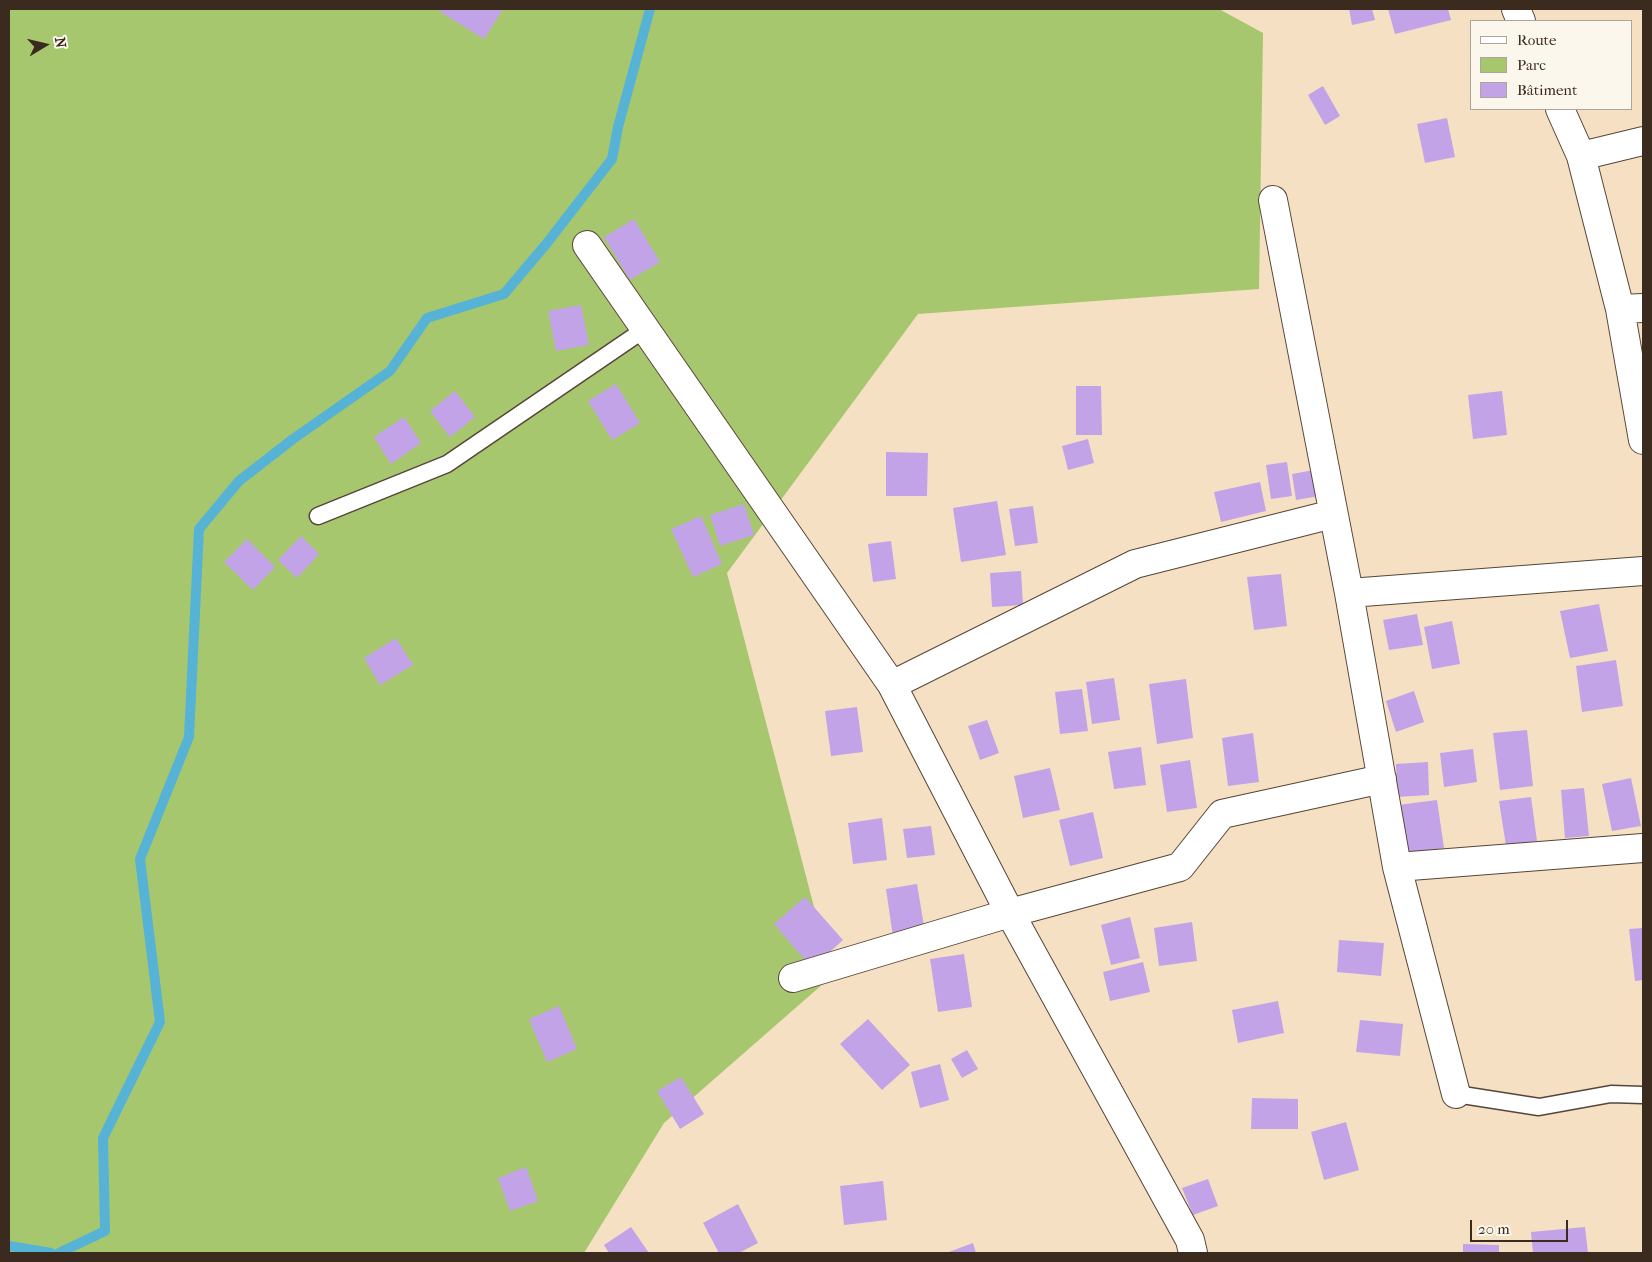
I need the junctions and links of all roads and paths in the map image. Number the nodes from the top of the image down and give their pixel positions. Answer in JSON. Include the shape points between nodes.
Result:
{"nodes":[{"id":1,"x":1560,"y":110,"type":"edge"},
{"id":2,"x":1643,"y":141,"type":"edge"},
{"id":3,"x":1581,"y":156,"type":"junction"},
{"id":4,"x":1273,"y":200,"type":"dead end"},
{"id":5,"x":587,"y":246,"type":"dead end"},
{"id":6,"x":1632,"y":308,"type":"edge"},
{"id":7,"x":645,"y":329,"type":"junction"},
{"id":8,"x":1643,"y":440,"type":"edge"},
{"id":9,"x":1333,"y":514,"type":"junction"},
{"id":10,"x":318,"y":516,"type":"dead end"},
{"id":11,"x":1643,"y":571,"type":"edge"},
{"id":12,"x":1349,"y":593,"type":"junction"},
{"id":13,"x":892,"y":685,"type":"junction"},
{"id":14,"x":1382,"y":779,"type":"junction"},
{"id":15,"x":1643,"y":848,"type":"edge"},
{"id":16,"x":1397,"y":867,"type":"junction"},
{"id":17,"x":1010,"y":913,"type":"junction"},
{"id":18,"x":793,"y":978,"type":"dead end"},
{"id":19,"x":1456,"y":1094,"type":"joint"},
{"id":20,"x":1643,"y":1095,"type":"edge"},
{"id":21,"x":1194,"y":1253,"type":"edge"}],
"edges":[{"from":1,"to":3,"type":"street"},
{"from":2,"to":3,"type":"street"},
{"from":3,"to":6,"type":"street"},
{"from":4,"to":9,"type":"street"},
{"from":5,"to":7,"type":"street"},
{"from":6,"to":8,"type":"street"},
{"from":7,"to":10,"type":"lane","via":[[447,464]]},
{"from":7,"to":13,"type":"street"},
{"from":9,"to":12,"type":"street"},
{"from":9,"to":13,"type":"street","via":[[1135,564]]},
{"from":11,"to":12,"type":"street"},
{"from":12,"to":14,"type":"street"},
{"from":13,"to":17,"type":"street"},
{"from":14,"to":16,"type":"street"},
{"from":14,"to":17,"type":"street","via":[[1222,814],[1180,867]]},
{"from":15,"to":16,"type":"street"},
{"from":16,"to":19,"type":"street"},
{"from":17,"to":18,"type":"street"},
{"from":17,"to":21,"type":"street"},
{"from":19,"to":20,"type":"lane","via":[[1539,1106],[1611,1094]]}]}
